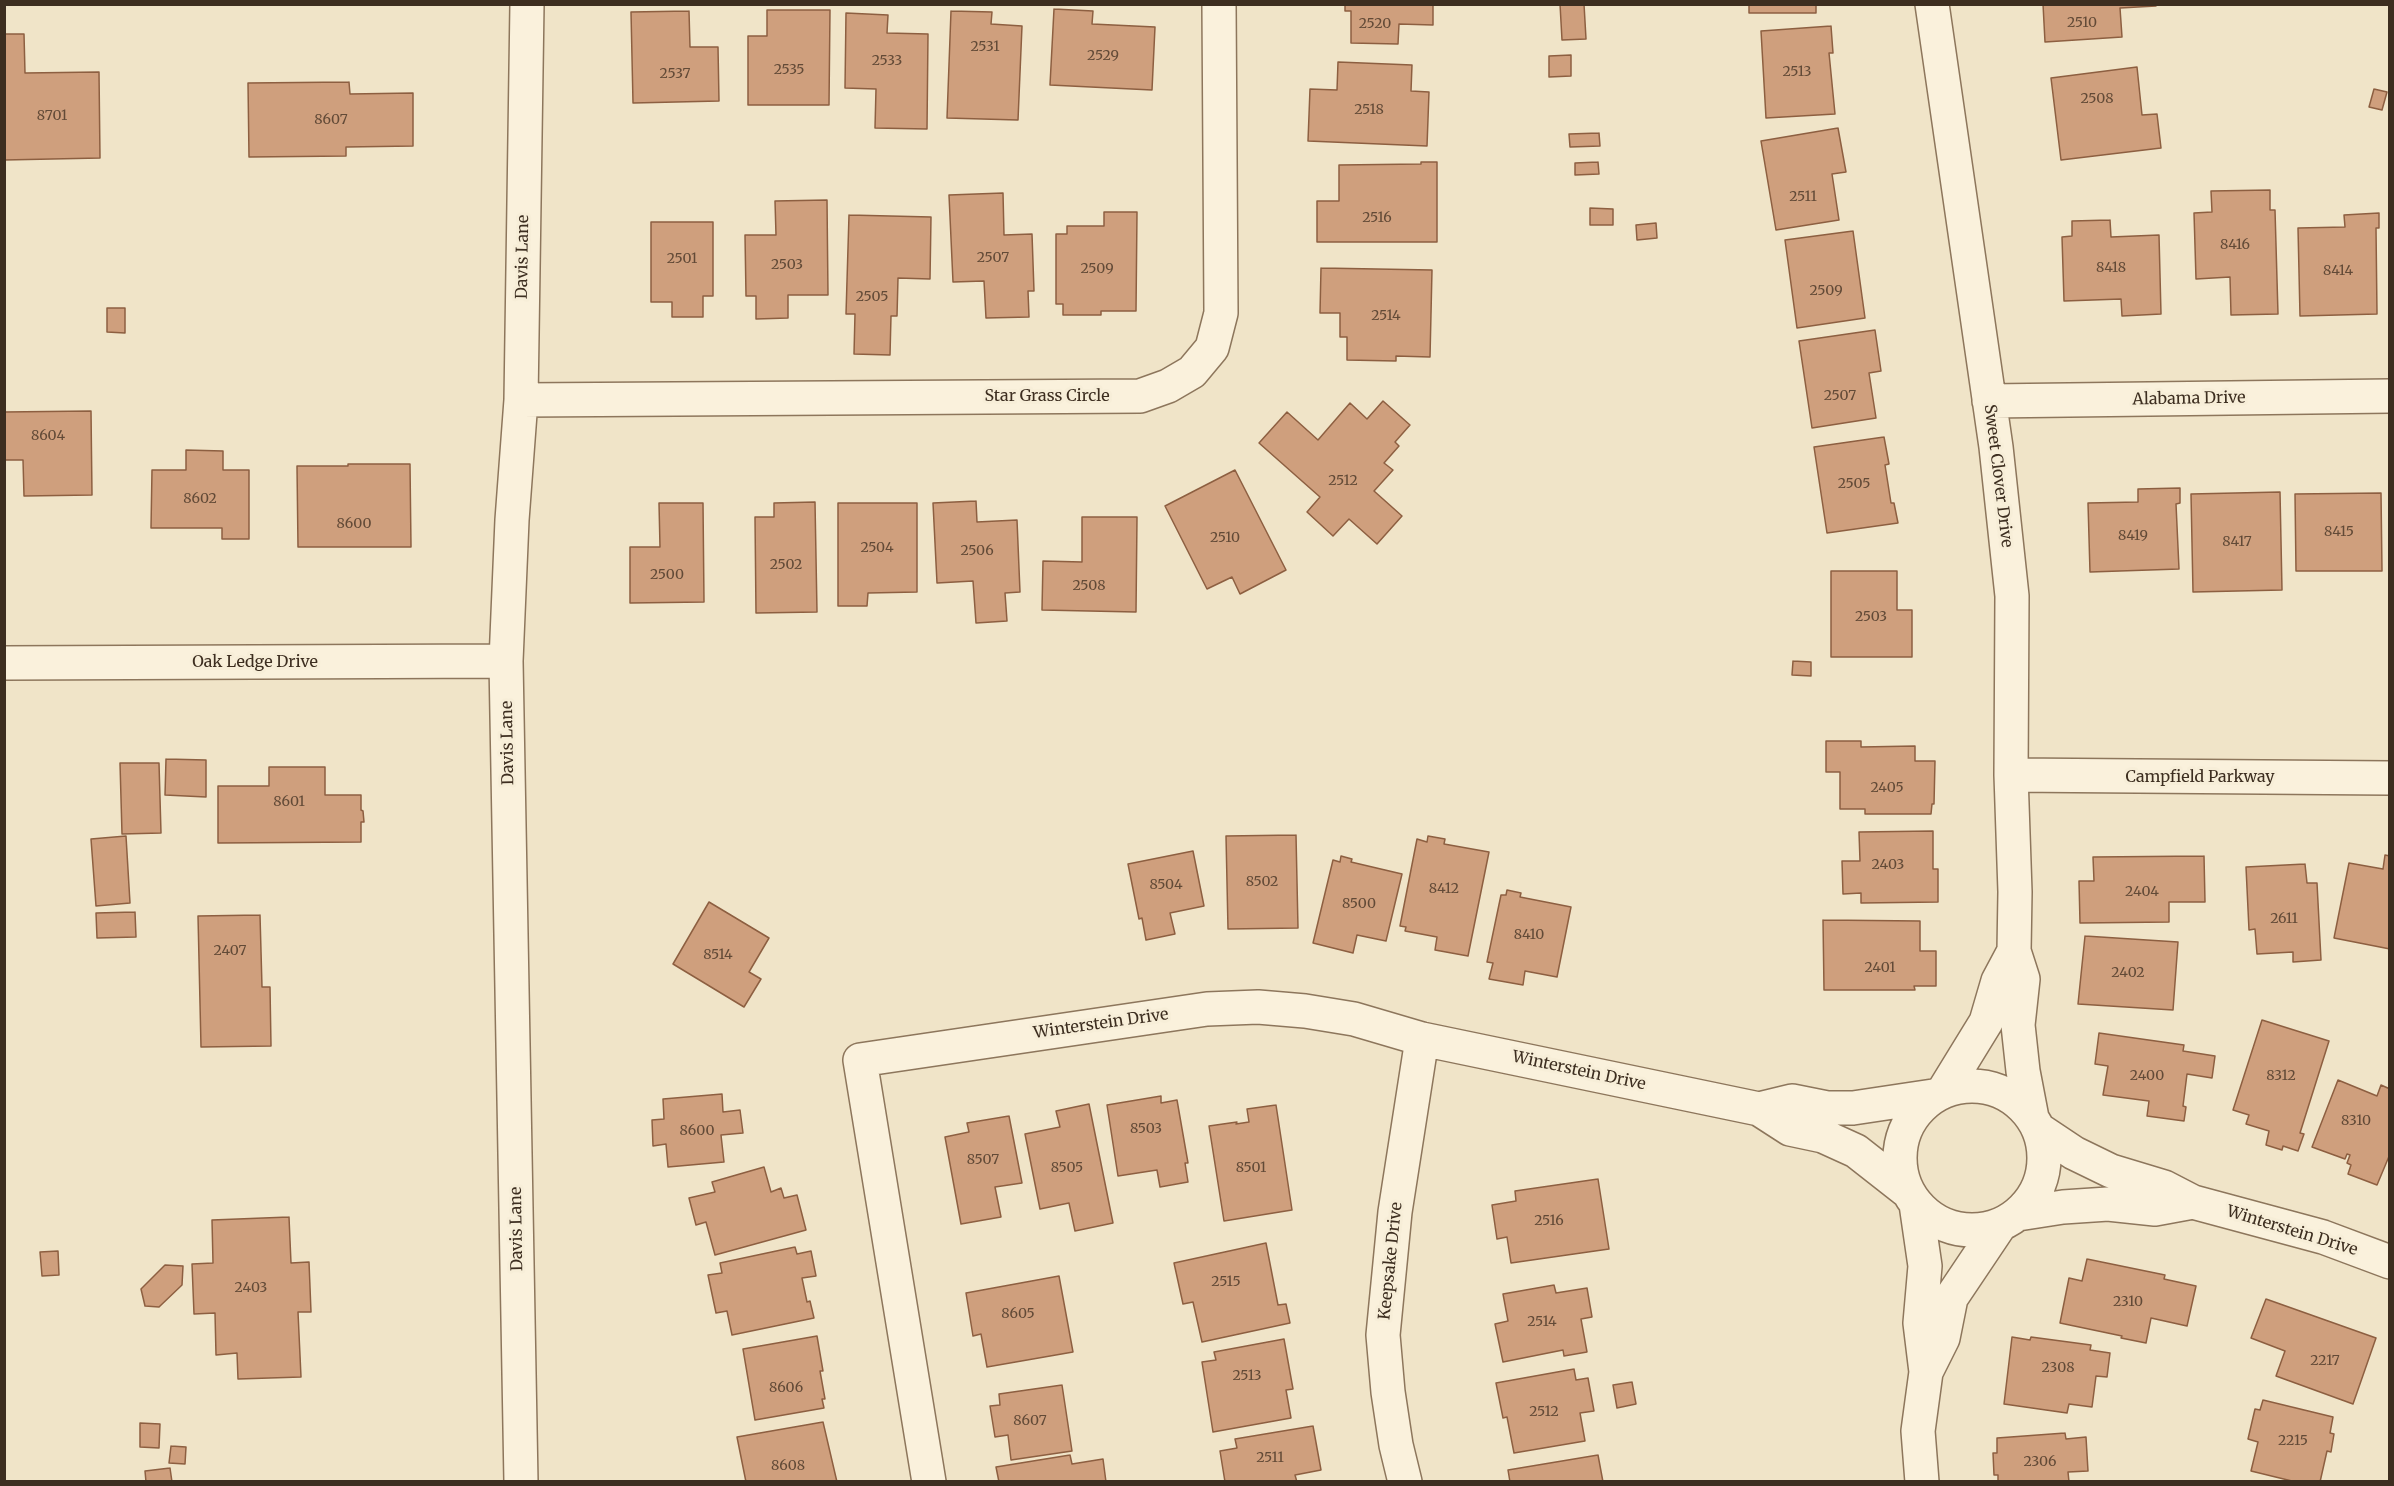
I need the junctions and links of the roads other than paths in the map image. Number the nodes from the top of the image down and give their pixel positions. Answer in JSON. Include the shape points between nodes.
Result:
{"nodes":[{"id":1,"x":527,"y":4,"type":"edge"},
{"id":2,"x":1219,"y":4,"type":"edge"},
{"id":3,"x":1932,"y":4,"type":"edge"},
{"id":4,"x":2390,"y":396,"type":"edge"},
{"id":5,"x":521,"y":400,"type":"junction"},
{"id":6,"x":1989,"y":401,"type":"junction"},
{"id":7,"x":506,"y":661,"type":"junction"},
{"id":8,"x":4,"y":663,"type":"edge"},
{"id":9,"x":2011,"y":776,"type":"junction"},
{"id":10,"x":2390,"y":778,"type":"edge"},
{"id":11,"x":2014,"y":951,"type":"junction"},
{"id":12,"x":1422,"y":1039,"type":"junction"},
{"id":13,"x":1938,"y":1094,"type":"junction"},
{"id":14,"x":1759,"y":1108,"type":"junction"},
{"id":15,"x":2035,"y":1123,"type":"junction"},
{"id":16,"x":1912,"y":1198,"type":"junction"},
{"id":17,"x":2193,"y":1202,"type":"junction"},
{"id":18,"x":2009,"y":1220,"type":"junction"},
{"id":19,"x":2390,"y":1262,"type":"edge"},
{"id":20,"x":1926,"y":1372,"type":"junction"},
{"id":21,"x":521,"y":1482,"type":"edge"},
{"id":22,"x":929,"y":1482,"type":"edge"},
{"id":23,"x":1406,"y":1482,"type":"edge"},
{"id":24,"x":1922,"y":1482,"type":"edge"}],
"edges":[{"from":1,"to":5,"type":"street","name":"Davis Lane"},
{"from":2,"to":5,"type":"street","name":"Star Grass Circle","via":[[1221,313],[1212,348],[1192,372],[1168,386],[1140,396]]},
{"from":3,"to":6,"type":"street","name":"Sweet Clover Drive"},
{"from":4,"to":6,"type":"street","name":"Alabama Drive"},
{"from":5,"to":7,"type":"street","name":"Davis Lane"},
{"from":6,"to":9,"type":"street","name":"Sweet Clover Drive","via":[[2012,596]]},
{"from":7,"to":8,"type":"street","name":"Oak Ledge Drive"},
{"from":7,"to":21,"type":"street","name":"Davis Lane"},
{"from":9,"to":10,"type":"street","name":"Campfield Parkway"},
{"from":9,"to":11,"type":"street","name":"Sweet Clover Drive"},
{"from":11,"to":13,"type":"street","name":"Sweet Clover Drive","via":[[1998,981],[1986,1022]]},
{"from":11,"to":15,"type":"street","name":"Sweet Clover Drive","via":[[2023,978],[2018,1026]]},
{"from":12,"to":14,"type":"street","name":"Winterstein Drive"},
{"from":12,"to":22,"type":"street","name":"Winterstein Drive","via":[[1354,1019],[1258,1007],[1208,1009],[860,1060]]},
{"from":12,"to":23,"type":"street","name":"Keepsake Drive","via":[[1395,1212],[1383,1335],[1390,1402]]},
{"from":13,"to":14,"type":"street","name":"Winterstein Drive","via":[[1853,1108],[1792,1101]]},
{"from":13,"to":15,"type":"street","via":[[1967,1086],[1992,1088],[2015,1100]]},
{"from":13,"to":16,"type":"street","via":[[1917,1111],[1905,1129],[1900,1149],[1901,1171]]},
{"from":14,"to":16,"type":"street","name":"Winterstein Drive","via":[[1790,1129],[1823,1136],[1856,1151]]},
{"from":15,"to":17,"type":"street","name":"Winterstein Drive","via":[[2074,1153],[2111,1172],[2164,1187]]},
{"from":15,"to":18,"type":"street","via":[[2044,1152],[2042,1175],[2033,1197]]},
{"from":16,"to":18,"type":"street","via":[[1933,1219],[1954,1228],[1977,1231]]},
{"from":16,"to":20,"type":"street","via":[[1925,1266],[1920,1323]]},
{"from":17,"to":18,"type":"street","name":"Winterstein Drive","via":[[2155,1209],[2108,1204],[2063,1207]]},
{"from":17,"to":19,"type":"street","name":"Winterstein Drive","via":[[2322,1237]]},
{"from":18,"to":20,"type":"street","via":[[1951,1299],[1943,1338]]},
{"from":20,"to":24,"type":"street","via":[[1918,1431]]}]}
